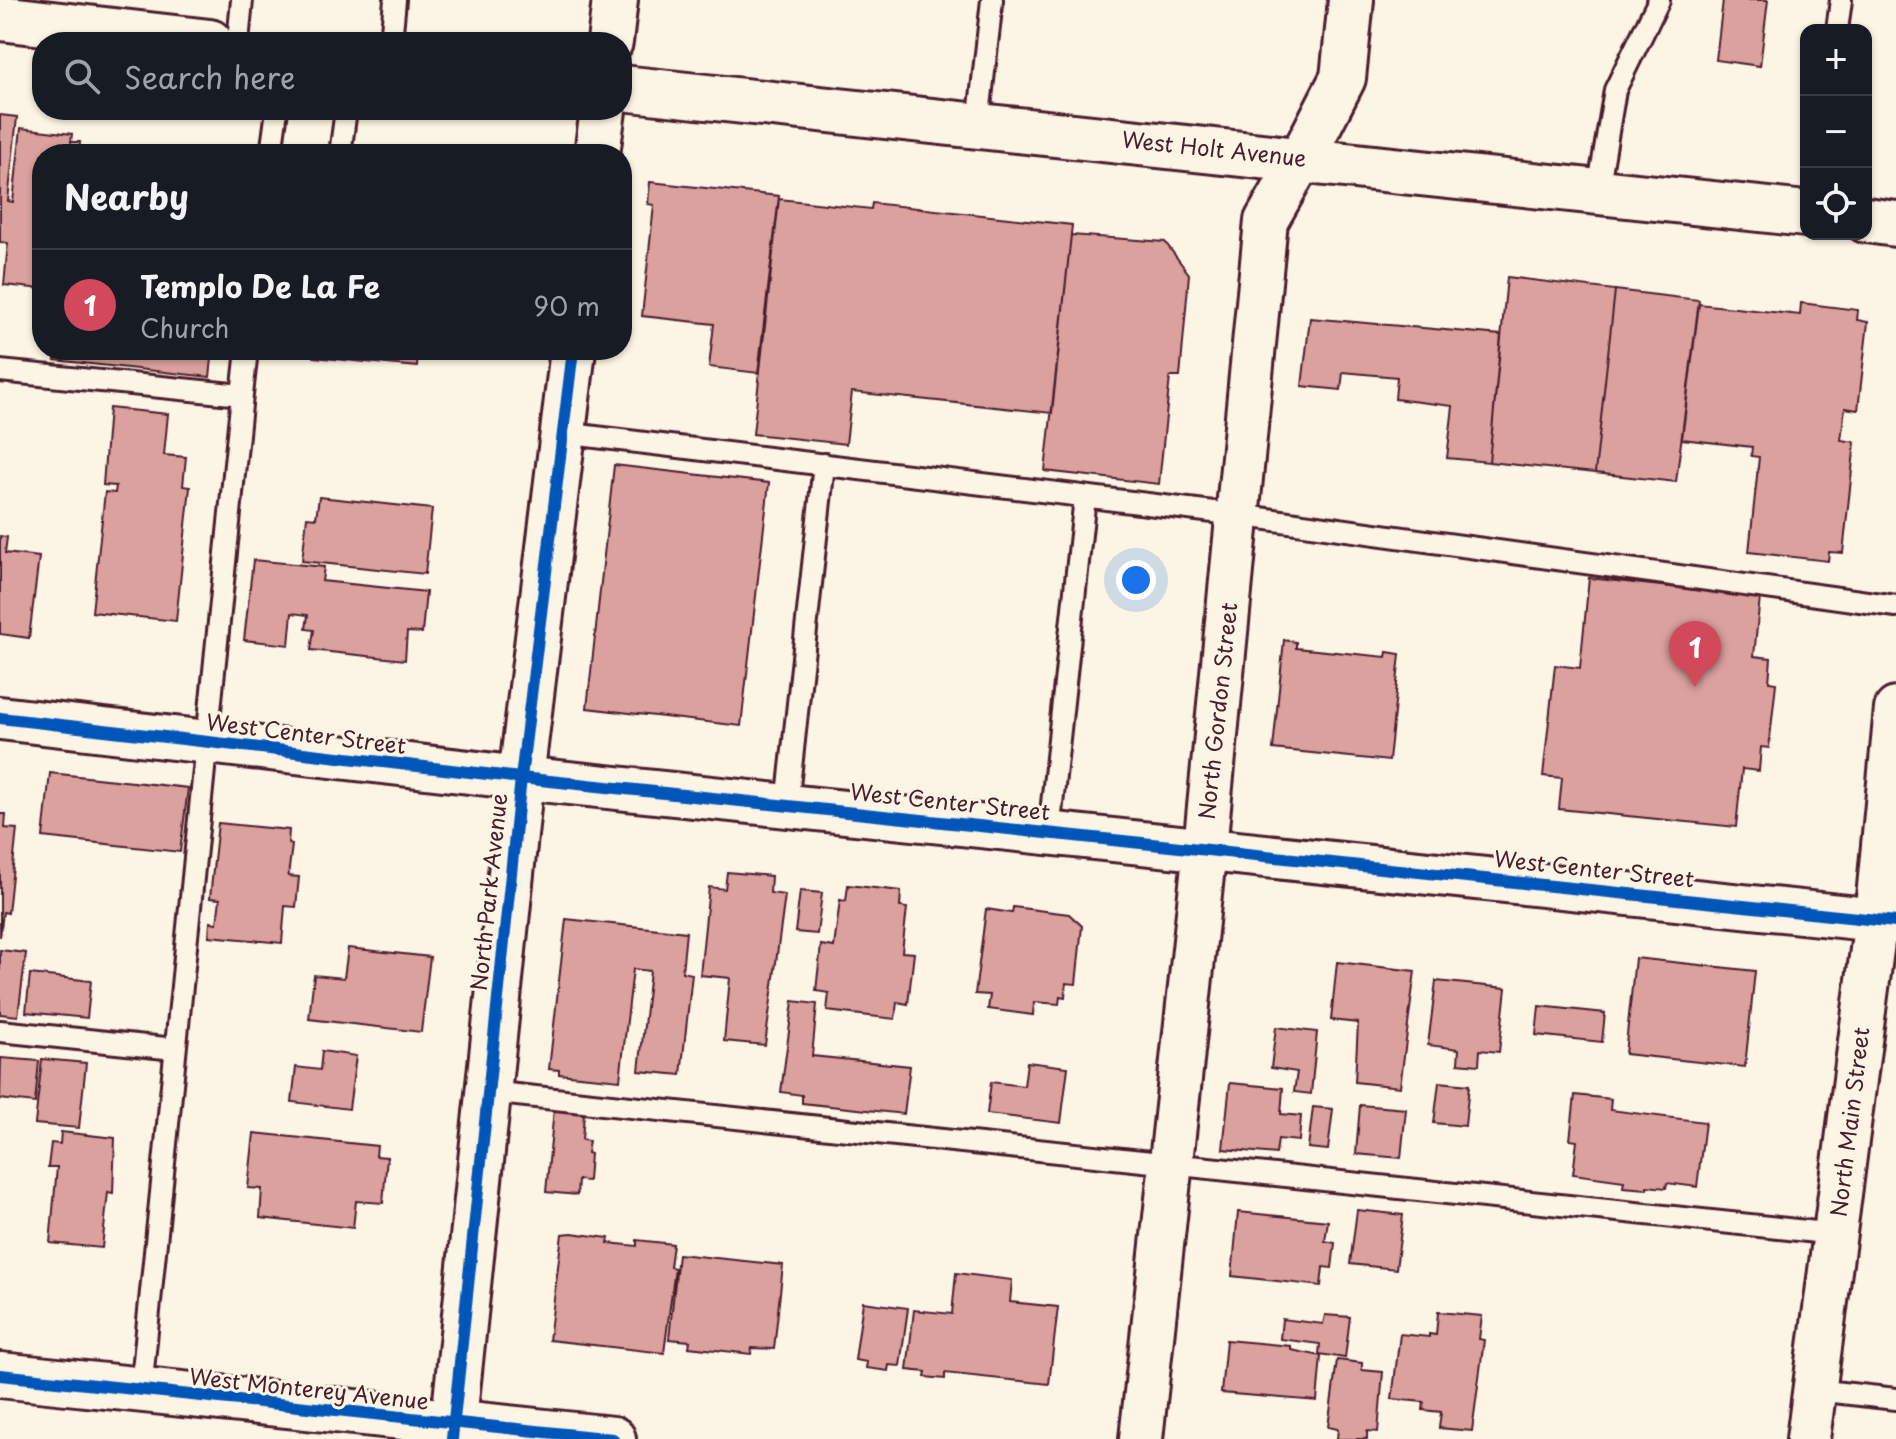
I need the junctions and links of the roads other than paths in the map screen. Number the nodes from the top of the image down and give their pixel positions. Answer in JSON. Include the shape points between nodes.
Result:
{"nodes":[{"id":1,"x":242,"y":0,"type":"edge"},
{"id":2,"x":395,"y":0,"type":"edge"},
{"id":3,"x":615,"y":0,"type":"edge"},
{"id":4,"x":992,"y":0,"type":"edge"},
{"id":5,"x":1351,"y":0,"type":"edge"},
{"id":6,"x":1659,"y":0,"type":"edge"},
{"id":7,"x":1841,"y":0,"type":"edge"},
{"id":8,"x":0,"y":18,"type":"edge"},
{"id":9,"x":1838,"y":24,"type":"edge"},
{"id":10,"x":122,"y":32,"type":"edge"},
{"id":11,"x":239,"y":32,"type":"edge"},
{"id":12,"x":392,"y":32,"type":"edge"},
{"id":13,"x":611,"y":32,"type":"edge"},
{"id":14,"x":632,"y":89,"type":"edge"},
{"id":15,"x":276,"y":120,"type":"edge"},
{"id":16,"x":345,"y":120,"type":"edge"},
{"id":17,"x":602,"y":120,"type":"edge"},
{"id":18,"x":978,"y":125,"type":"junction"},
{"id":19,"x":272,"y":144,"type":"edge"},
{"id":20,"x":341,"y":144,"type":"edge"},
{"id":21,"x":598,"y":144,"type":"edge"},
{"id":22,"x":1302,"y":158,"type":"junction"},
{"id":23,"x":1598,"y":191,"type":"junction"},
{"id":24,"x":1800,"y":213,"type":"edge"},
{"id":25,"x":1872,"y":221,"type":"edge"},
{"id":26,"x":1896,"y":224,"type":"edge"},
{"id":27,"x":246,"y":360,"type":"edge"},
{"id":28,"x":572,"y":360,"type":"edge"},
{"id":29,"x":0,"y":371,"type":"edge"},
{"id":30,"x":242,"y":395,"type":"junction"},
{"id":31,"x":563,"y":433,"type":"junction"},
{"id":32,"x":824,"y":464,"type":"junction"},
{"id":33,"x":1085,"y":497,"type":"junction"},
{"id":34,"x":1238,"y":515,"type":"junction"},
{"id":35,"x":1896,"y":606,"type":"edge"},
{"id":36,"x":1896,"y":709,"type":"edge"},
{"id":37,"x":0,"y":718,"type":"edge"},
{"id":38,"x":205,"y":742,"type":"junction"},
{"id":39,"x":521,"y":778,"type":"junction"},
{"id":40,"x":787,"y":805,"type":"junction"},
{"id":41,"x":1049,"y":832,"type":"junction"},
{"id":42,"x":1205,"y":848,"type":"junction"},
{"id":43,"x":1886,"y":921,"type":"edge"},
{"id":44,"x":0,"y":1031,"type":"edge"},
{"id":45,"x":175,"y":1049,"type":"junction"},
{"id":46,"x":488,"y":1092,"type":"junction"},
{"id":47,"x":1170,"y":1162,"type":"junction"},
{"id":48,"x":1835,"y":1234,"type":"junction"},
{"id":49,"x":0,"y":1375,"type":"edge"},
{"id":50,"x":141,"y":1390,"type":"junction"},
{"id":51,"x":1815,"y":1390,"type":"junction"},
{"id":52,"x":1896,"y":1399,"type":"edge"},
{"id":53,"x":453,"y":1432,"type":"edge"},
{"id":54,"x":613,"y":1439,"type":"edge"},
{"id":55,"x":1141,"y":1439,"type":"edge"},
{"id":56,"x":1808,"y":1439,"type":"edge"}],
"edges":[{"from":1,"to":11,"type":"lane"},
{"from":2,"to":12,"type":"lane"},
{"from":3,"to":13,"type":"street"},
{"from":4,"to":18,"type":"lane"},
{"from":5,"to":22,"type":"street","name":"North Gordon Street","via":[[1343,78]]},
{"from":6,"to":23,"type":"lane","via":[[1615,90]]},
{"from":7,"to":9,"type":"lane"},
{"from":8,"to":10,"type":"street"},
{"from":14,"to":18,"type":"street","name":"West Holt Avenue"},
{"from":15,"to":19,"type":"lane"},
{"from":16,"to":20,"type":"lane"},
{"from":17,"to":21,"type":"street"},
{"from":18,"to":22,"type":"street","name":"West Holt Avenue"},
{"from":22,"to":23,"type":"street","name":"West Holt Avenue"},
{"from":22,"to":34,"type":"street","name":"North Gordon Street","via":[[1266,221]]},
{"from":23,"to":24,"type":"street","name":"West Holt Avenue"},
{"from":25,"to":26,"type":"street"},
{"from":27,"to":30,"type":"lane"},
{"from":28,"to":31,"type":"street","name":"North Park Avenue"},
{"from":29,"to":30,"type":"lane"},
{"from":30,"to":38,"type":"lane"},
{"from":31,"to":32,"type":"lane"},
{"from":31,"to":39,"type":"street","name":"North Park Avenue"},
{"from":32,"to":33,"type":"lane"},
{"from":32,"to":40,"type":"lane"},
{"from":33,"to":34,"type":"lane"},
{"from":33,"to":41,"type":"lane"},
{"from":34,"to":35,"type":"lane"},
{"from":34,"to":42,"type":"street","name":"North Gordon Street"},
{"from":36,"to":43,"type":"street","name":"North Main Street"},
{"from":37,"to":38,"type":"street","name":"West Center Street"},
{"from":38,"to":39,"type":"street","name":"West Center Street"},
{"from":38,"to":45,"type":"lane"},
{"from":39,"to":40,"type":"street","name":"West Center Street"},
{"from":39,"to":46,"type":"street","name":"North Park Avenue"},
{"from":40,"to":41,"type":"street","name":"West Center Street"},
{"from":41,"to":42,"type":"street","name":"West Center Street"},
{"from":42,"to":43,"type":"street","name":"West Center Street"},
{"from":42,"to":47,"type":"street","name":"North Gordon Street"},
{"from":43,"to":48,"type":"street","name":"North Main Street"},
{"from":44,"to":45,"type":"lane"},
{"from":45,"to":50,"type":"lane"},
{"from":46,"to":47,"type":"lane"},
{"from":46,"to":53,"type":"street","name":"North Park Avenue"},
{"from":47,"to":48,"type":"lane"},
{"from":47,"to":55,"type":"street","name":"North Gordon Street"},
{"from":48,"to":51,"type":"street","name":"North Main Street"},
{"from":49,"to":50,"type":"street","name":"West Monterey Avenue"},
{"from":50,"to":53,"type":"street","name":"West Monterey Avenue"},
{"from":51,"to":52,"type":"lane"},
{"from":51,"to":56,"type":"street","name":"North Main Street"},
{"from":53,"to":54,"type":"street","name":"West Monterey Avenue"}]}
